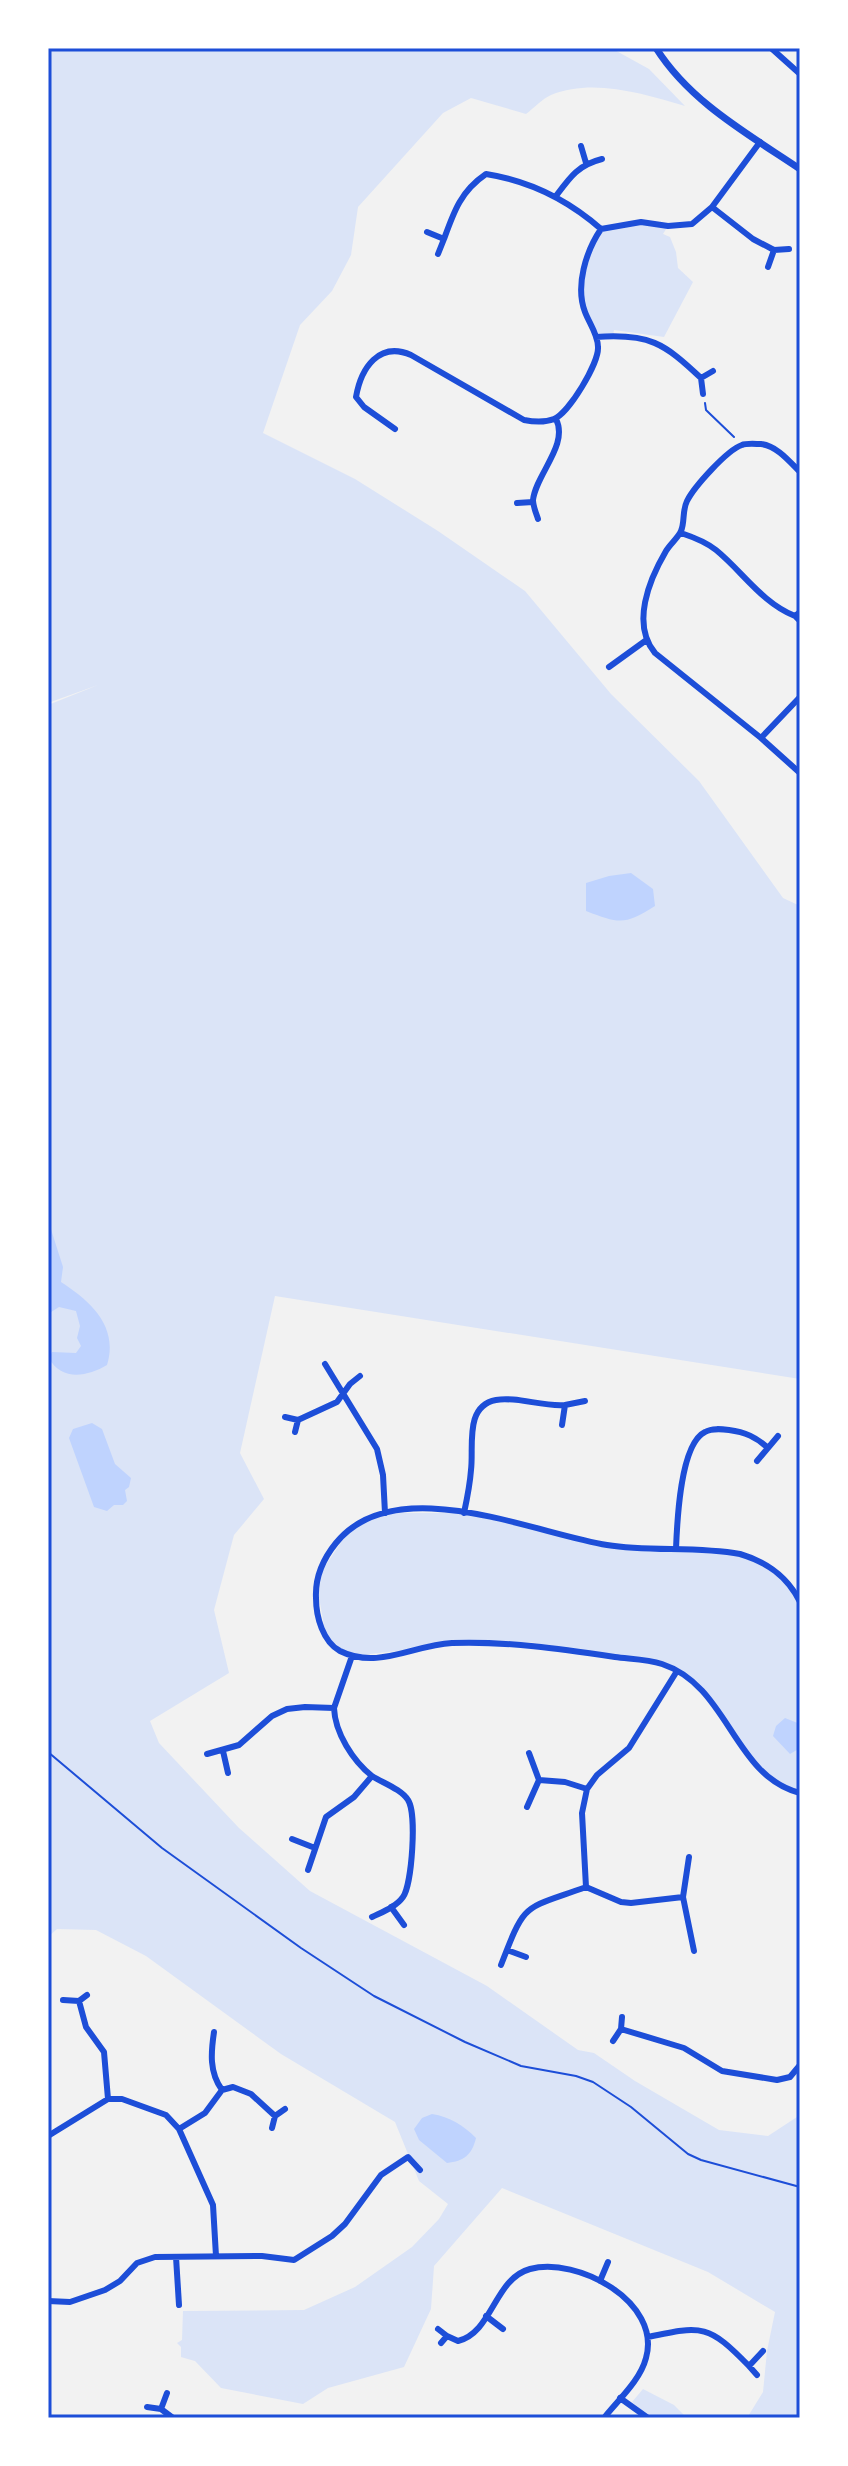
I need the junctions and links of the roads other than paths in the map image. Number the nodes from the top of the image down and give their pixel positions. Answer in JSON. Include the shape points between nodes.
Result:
{"nodes":[{"id":1,"x":656,"y":48,"type":"edge"},
{"id":2,"x":771,"y":48,"type":"edge"},
{"id":3,"x":800,"y":74,"type":"edge"},
{"id":4,"x":760,"y":142,"type":"junction"},
{"id":5,"x":581,"y":146,"type":"dead end"},
{"id":6,"x":602,"y":159,"type":"dead end"},
{"id":7,"x":586,"y":163,"type":"junction"},
{"id":8,"x":800,"y":169,"type":"edge"},
{"id":9,"x":556,"y":196,"type":"junction"},
{"id":10,"x":712,"y":207,"type":"junction"},
{"id":11,"x":601,"y":229,"type":"junction"},
{"id":12,"x":427,"y":232,"type":"dead end"},
{"id":13,"x":444,"y":239,"type":"junction"},
{"id":14,"x":789,"y":249,"type":"dead end"},
{"id":15,"x":774,"y":250,"type":"junction"},
{"id":16,"x":438,"y":254,"type":"dead end"},
{"id":17,"x":768,"y":267,"type":"dead end"},
{"id":18,"x":596,"y":337,"type":"junction"},
{"id":19,"x":713,"y":371,"type":"dead end"},
{"id":20,"x":701,"y":378,"type":"junction"},
{"id":21,"x":703,"y":394,"type":"road end"},
{"id":22,"x":556,"y":419,"type":"junction"},
{"id":23,"x":395,"y":429,"type":"dead end"},
{"id":24,"x":800,"y":472,"type":"edge"},
{"id":25,"x":533,"y":502,"type":"junction"},
{"id":26,"x":517,"y":503,"type":"dead end"},
{"id":27,"x":538,"y":519,"type":"dead end"},
{"id":28,"x":681,"y":533,"type":"junction"},
{"id":29,"x":798,"y":617,"type":"edge"},
{"id":30,"x":645,"y":641,"type":"junction"},
{"id":31,"x":609,"y":667,"type":"dead end"},
{"id":32,"x":800,"y":697,"type":"edge"},
{"id":33,"x":761,"y":738,"type":"junction"},
{"id":34,"x":800,"y":773,"type":"edge"},
{"id":35,"x":325,"y":1364,"type":"dead end"},
{"id":36,"x":360,"y":1376,"type":"dead end"},
{"id":37,"x":343,"y":1393,"type":"junction"},
{"id":38,"x":585,"y":1401,"type":"dead end"},
{"id":39,"x":565,"y":1405,"type":"junction"},
{"id":40,"x":285,"y":1417,"type":"dead end"},
{"id":41,"x":298,"y":1420,"type":"junction"},
{"id":42,"x":562,"y":1425,"type":"dead end"},
{"id":43,"x":295,"y":1432,"type":"dead end"},
{"id":44,"x":778,"y":1436,"type":"dead end"},
{"id":45,"x":768,"y":1448,"type":"junction"},
{"id":46,"x":757,"y":1461,"type":"dead end"},
{"id":47,"x":385,"y":1513,"type":"junction"},
{"id":48,"x":464,"y":1513,"type":"junction"},
{"id":49,"x":676,"y":1549,"type":"junction"},
{"id":50,"x":800,"y":1602,"type":"edge"},
{"id":51,"x":352,"y":1656,"type":"junction"},
{"id":52,"x":677,"y":1671,"type":"junction"},
{"id":53,"x":334,"y":1708,"type":"junction"},
{"id":54,"x":223,"y":1751,"type":"junction"},
{"id":55,"x":529,"y":1753,"type":"dead end"},
{"id":56,"x":207,"y":1754,"type":"dead end"},
{"id":57,"x":228,"y":1773,"type":"dead end"},
{"id":58,"x":372,"y":1776,"type":"junction"},
{"id":59,"x":539,"y":1780,"type":"junction"},
{"id":60,"x":587,"y":1789,"type":"junction"},
{"id":61,"x":800,"y":1793,"type":"edge"},
{"id":62,"x":527,"y":1807,"type":"dead end"},
{"id":63,"x":292,"y":1839,"type":"dead end"},
{"id":64,"x":315,"y":1848,"type":"junction"},
{"id":65,"x":689,"y":1857,"type":"dead end"},
{"id":66,"x":308,"y":1870,"type":"dead end"},
{"id":67,"x":586,"y":1887,"type":"junction"},
{"id":68,"x":683,"y":1897,"type":"junction"},
{"id":69,"x":391,"y":1907,"type":"junction"},
{"id":70,"x":372,"y":1917,"type":"dead end"},
{"id":71,"x":404,"y":1925,"type":"dead end"},
{"id":72,"x":507,"y":1950,"type":"junction"},
{"id":73,"x":694,"y":1951,"type":"dead end"},
{"id":74,"x":526,"y":1957,"type":"dead end"},
{"id":75,"x":501,"y":1965,"type":"dead end"},
{"id":76,"x":87,"y":1995,"type":"dead end"},
{"id":77,"x":63,"y":2000,"type":"dead end"},
{"id":78,"x":79,"y":2001,"type":"junction"},
{"id":79,"x":622,"y":2017,"type":"dead end"},
{"id":80,"x":621,"y":2029,"type":"junction"},
{"id":81,"x":214,"y":2032,"type":"dead end"},
{"id":82,"x":613,"y":2041,"type":"dead end"},
{"id":83,"x":800,"y":2065,"type":"edge"},
{"id":84,"x":222,"y":2090,"type":"junction"},
{"id":85,"x":108,"y":2099,"type":"junction"},
{"id":86,"x":285,"y":2109,"type":"dead end"},
{"id":87,"x":275,"y":2116,"type":"junction"},
{"id":88,"x":272,"y":2128,"type":"dead end"},
{"id":89,"x":179,"y":2129,"type":"junction"},
{"id":90,"x":48,"y":2136,"type":"edge"},
{"id":91,"x":420,"y":2170,"type":"dead end"},
{"id":92,"x":216,"y":2256,"type":"junction"},
{"id":93,"x":176,"y":2257,"type":"junction"},
{"id":94,"x":608,"y":2262,"type":"dead end"},
{"id":95,"x":600,"y":2281,"type":"junction"},
{"id":96,"x":48,"y":2301,"type":"edge"},
{"id":97,"x":179,"y":2305,"type":"dead end"},
{"id":98,"x":486,"y":2316,"type":"junction"},
{"id":99,"x":438,"y":2329,"type":"dead end"},
{"id":100,"x":503,"y":2329,"type":"dead end"},
{"id":101,"x":447,"y":2336,"type":"junction"},
{"id":102,"x":648,"y":2337,"type":"junction"},
{"id":103,"x":441,"y":2343,"type":"dead end"},
{"id":104,"x":763,"y":2351,"type":"dead end"},
{"id":105,"x":749,"y":2366,"type":"junction"},
{"id":106,"x":757,"y":2375,"type":"dead end"},
{"id":107,"x":167,"y":2393,"type":"dead end"},
{"id":108,"x":620,"y":2398,"type":"junction"},
{"id":109,"x":147,"y":2407,"type":"dead end"},
{"id":110,"x":161,"y":2409,"type":"junction"},
{"id":111,"x":173,"y":2418,"type":"edge"},
{"id":112,"x":604,"y":2418,"type":"edge"},
{"id":113,"x":648,"y":2418,"type":"edge"}],
"edges":[{"from":1,"to":4,"type":"street","via":[[683,85]]},
{"from":2,"to":3,"type":"street"},
{"from":4,"to":8,"type":"street"},
{"from":4,"to":10,"type":"street"},
{"from":5,"to":7,"type":"street"},
{"from":6,"to":7,"type":"street"},
{"from":7,"to":9,"type":"street"},
{"from":9,"to":11,"type":"street"},
{"from":9,"to":13,"type":"street","via":[[486,174],[470,185]]},
{"from":10,"to":11,"type":"street","via":[[692,224],[641,222]]},
{"from":10,"to":15,"type":"street"},
{"from":11,"to":18,"type":"street","via":[[592,242],[581,289],[583,309]]},
{"from":12,"to":13,"type":"street"},
{"from":13,"to":16,"type":"street"},
{"from":14,"to":15,"type":"street"},
{"from":15,"to":17,"type":"street"},
{"from":18,"to":20,"type":"street","via":[[653,341],[672,350]]},
{"from":18,"to":22,"type":"street","via":[[596,361]]},
{"from":19,"to":20,"type":"street"},
{"from":20,"to":21,"type":"street"},
{"from":22,"to":23,"type":"street","via":[[535,423],[513,416],[395,350],[375,357],[356,397]]},
{"from":22,"to":25,"type":"street","via":[[558,439]]},
{"from":24,"to":28,"type":"street","via":[[780,452],[762,444],[742,445],[714,466],[690,496]]},
{"from":25,"to":26,"type":"street"},
{"from":25,"to":27,"type":"street"},
{"from":28,"to":29,"type":"street","via":[[715,549],[749,583]]},
{"from":28,"to":30,"type":"street","via":[[662,557],[647,593]]},
{"from":30,"to":31,"type":"street"},
{"from":30,"to":33,"type":"street"},
{"from":32,"to":33,"type":"street"},
{"from":33,"to":34,"type":"street"},
{"from":35,"to":37,"type":"street"},
{"from":36,"to":37,"type":"street"},
{"from":37,"to":41,"type":"street","via":[[337,1402]]},
{"from":37,"to":47,"type":"street","via":[[377,1449]]},
{"from":38,"to":39,"type":"street"},
{"from":39,"to":42,"type":"street"},
{"from":39,"to":48,"type":"street","via":[[504,1399],[483,1407],[471,1433]]},
{"from":40,"to":41,"type":"street"},
{"from":41,"to":43,"type":"street"},
{"from":44,"to":45,"type":"street"},
{"from":45,"to":46,"type":"street"},
{"from":45,"to":49,"type":"street","via":[[742,1432],[711,1430],[698,1436],[687,1458]]},
{"from":47,"to":48,"type":"street"},
{"from":47,"to":51,"type":"street","via":[[361,1521],[343,1535],[316,1580],[316,1606],[326,1637]]},
{"from":48,"to":49,"type":"street","via":[[605,1545]]},
{"from":49,"to":50,"type":"street","via":[[751,1557],[782,1576]]},
{"from":51,"to":52,"type":"street","via":[[383,1659],[436,1644],[489,1643],[646,1660]]},
{"from":51,"to":53,"type":"street"},
{"from":52,"to":60,"type":"street","via":[[629,1748]]},
{"from":52,"to":61,"type":"street","via":[[702,1687],[737,1743],[768,1776]]},
{"from":53,"to":54,"type":"street","via":[[287,1709]]},
{"from":53,"to":58,"type":"street","via":[[339,1730]]},
{"from":54,"to":56,"type":"street"},
{"from":54,"to":57,"type":"street"},
{"from":55,"to":59,"type":"street"},
{"from":58,"to":64,"type":"street","via":[[354,1797],[330,1812]]},
{"from":58,"to":69,"type":"street","via":[[411,1805],[409,1881],[404,1896]]},
{"from":59,"to":60,"type":"street"},
{"from":59,"to":62,"type":"street"},
{"from":60,"to":67,"type":"street","via":[[582,1813]]},
{"from":63,"to":64,"type":"street"},
{"from":64,"to":66,"type":"street"},
{"from":65,"to":68,"type":"street"},
{"from":67,"to":68,"type":"street","via":[[631,1903]]},
{"from":67,"to":72,"type":"street","via":[[528,1908]]},
{"from":68,"to":73,"type":"street"},
{"from":69,"to":70,"type":"street"},
{"from":69,"to":71,"type":"street"},
{"from":72,"to":74,"type":"street"},
{"from":72,"to":75,"type":"street"},
{"from":76,"to":78,"type":"street"},
{"from":77,"to":78,"type":"street"},
{"from":78,"to":85,"type":"street","via":[[86,2027],[104,2052]]},
{"from":79,"to":80,"type":"street"},
{"from":80,"to":82,"type":"street"},
{"from":80,"to":83,"type":"street","via":[[684,2048],[722,2071],[784,2079]]},
{"from":81,"to":84,"type":"street","via":[[212,2064]]},
{"from":84,"to":87,"type":"street","via":[[245,2090]]},
{"from":84,"to":89,"type":"street","via":[[205,2113]]},
{"from":85,"to":89,"type":"street","via":[[157,2111]]},
{"from":85,"to":90,"type":"street"},
{"from":86,"to":87,"type":"street"},
{"from":87,"to":88,"type":"street"},
{"from":89,"to":92,"type":"street","via":[[213,2205]]},
{"from":91,"to":92,"type":"street","via":[[408,2157],[388,2169],[345,2224],[302,2257],[285,2261]]},
{"from":92,"to":93,"type":"street"},
{"from":93,"to":96,"type":"street","via":[[146,2259],[105,2290],[70,2302]]},
{"from":93,"to":97,"type":"street"},
{"from":94,"to":95,"type":"street"},
{"from":95,"to":98,"type":"street","via":[[550,2267],[530,2269],[502,2290]]},
{"from":95,"to":102,"type":"street","via":[[634,2307]]},
{"from":98,"to":100,"type":"street"},
{"from":98,"to":101,"type":"street","via":[[464,2340]]},
{"from":99,"to":101,"type":"street"},
{"from":101,"to":103,"type":"street"},
{"from":102,"to":105,"type":"street","via":[[683,2329],[706,2331],[724,2340]]},
{"from":102,"to":108,"type":"street","via":[[642,2368]]},
{"from":104,"to":105,"type":"street"},
{"from":105,"to":106,"type":"street"},
{"from":107,"to":110,"type":"street"},
{"from":108,"to":112,"type":"street"},
{"from":108,"to":113,"type":"street"},
{"from":109,"to":110,"type":"street"},
{"from":110,"to":111,"type":"street"}]}
